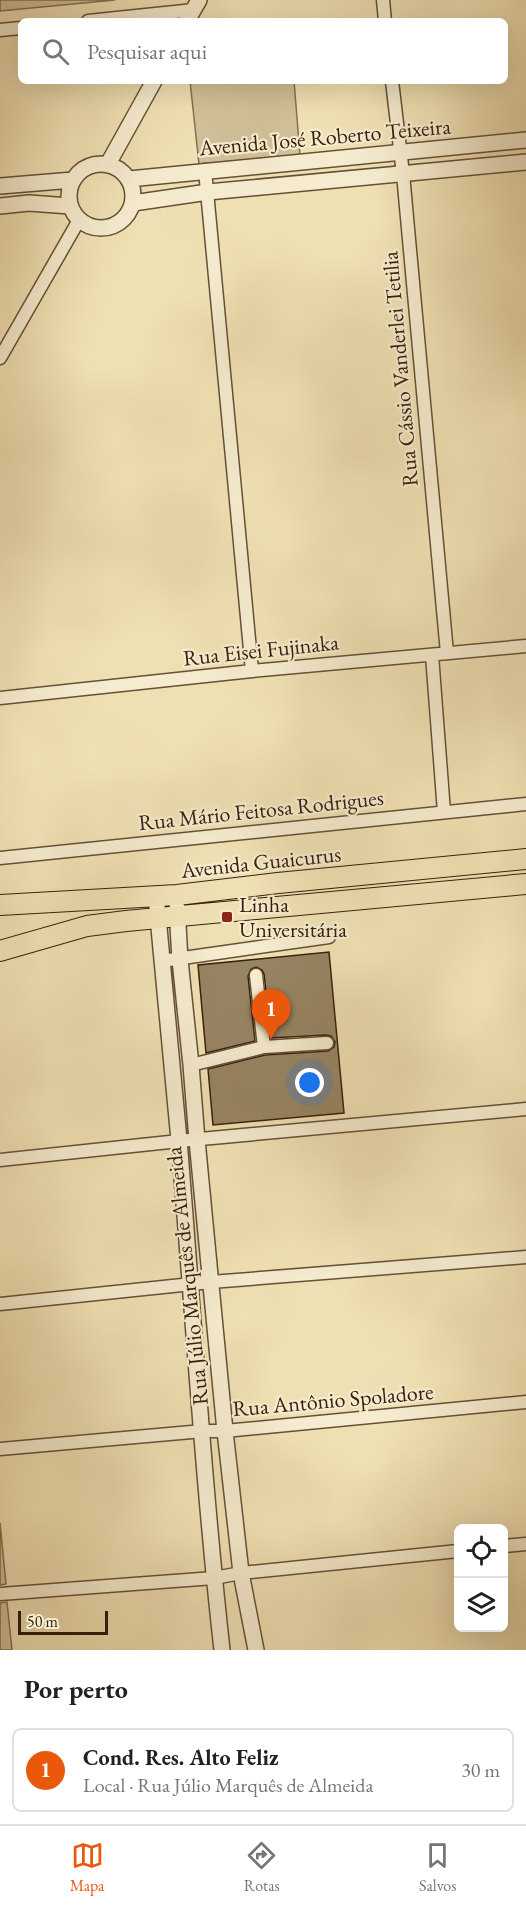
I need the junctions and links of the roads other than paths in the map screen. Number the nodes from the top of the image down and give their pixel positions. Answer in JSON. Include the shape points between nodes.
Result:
{"nodes":[{"id":1,"x":383,"y":0,"type":"edge"},
{"id":2,"x":193,"y":10,"type":"edge"},
{"id":3,"x":117,"y":18,"type":"edge"},
{"id":4,"x":385,"y":18,"type":"edge"},
{"id":5,"x":18,"y":28,"type":"edge"},
{"id":6,"x":0,"y":30,"type":"edge"},
{"id":7,"x":152,"y":84,"type":"edge"},
{"id":8,"x":392,"y":84,"type":"edge"},
{"id":9,"x":526,"y":140,"type":"edge"},
{"id":10,"x":400,"y":152,"type":"junction"},
{"id":11,"x":526,"y":162,"type":"edge"},
{"id":12,"x":108,"y":164,"type":"junction"},
{"id":13,"x":206,"y":170,"type":"junction"},
{"id":14,"x":403,"y":174,"type":"junction"},
{"id":15,"x":129,"y":179,"type":"junction"},
{"id":16,"x":73,"y":180,"type":"junction"},
{"id":17,"x":0,"y":186,"type":"edge"},
{"id":18,"x":208,"y":192,"type":"junction"},
{"id":19,"x":133,"y":203,"type":"junction"},
{"id":20,"x":0,"y":206,"type":"edge"},
{"id":21,"x":70,"y":206,"type":"junction"},
{"id":22,"x":79,"y":220,"type":"junction"},
{"id":23,"x":0,"y":358,"type":"edge"},
{"id":24,"x":526,"y":646,"type":"edge"},
{"id":25,"x":447,"y":653,"type":"junction"},
{"id":26,"x":432,"y":655,"type":"junction"},
{"id":27,"x":252,"y":671,"type":"junction"},
{"id":28,"x":0,"y":698,"type":"edge"},
{"id":29,"x":526,"y":804,"type":"edge"},
{"id":30,"x":444,"y":812,"type":"junction"},
{"id":31,"x":0,"y":858,"type":"edge"},
{"id":32,"x":526,"y":859,"type":"edge"},
{"id":33,"x":526,"y":884,"type":"edge"},
{"id":34,"x":177,"y":895,"type":"junction"},
{"id":35,"x":156,"y":896,"type":"junction"},
{"id":36,"x":0,"y":905,"type":"edge"},
{"id":37,"x":178,"y":916,"type":"junction"},
{"id":38,"x":158,"y":917,"type":"junction"},
{"id":39,"x":329,"y":937,"type":"dead end"},
{"id":40,"x":0,"y":951,"type":"edge"},
{"id":41,"x":180,"y":960,"type":"junction"},
{"id":42,"x":162,"y":961,"type":"junction"},
{"id":43,"x":256,"y":975,"type":"dead end"},
{"id":44,"x":327,"y":1043,"type":"dead end"},
{"id":45,"x":264,"y":1047,"type":"junction"},
{"id":46,"x":191,"y":1065,"type":"junction"},
{"id":47,"x":526,"y":1109,"type":"edge"},
{"id":48,"x":197,"y":1140,"type":"junction"},
{"id":49,"x":179,"y":1141,"type":"junction"},
{"id":50,"x":0,"y":1160,"type":"edge"},
{"id":51,"x":526,"y":1257,"type":"edge"},
{"id":52,"x":211,"y":1282,"type":"junction"},
{"id":53,"x":189,"y":1284,"type":"junction"},
{"id":54,"x":0,"y":1304,"type":"edge"},
{"id":55,"x":526,"y":1402,"type":"edge"},
{"id":56,"x":202,"y":1431,"type":"junction"},
{"id":57,"x":225,"y":1431,"type":"junction"},
{"id":58,"x":0,"y":1449,"type":"edge"},
{"id":59,"x":526,"y":1544,"type":"edge"},
{"id":60,"x":508,"y":1546,"type":"edge"},
{"id":61,"x":454,"y":1552,"type":"edge"},
{"id":62,"x":241,"y":1573,"type":"junction"},
{"id":63,"x":214,"y":1578,"type":"junction"},
{"id":64,"x":0,"y":1594,"type":"edge"},
{"id":65,"x":222,"y":1650,"type":"edge"},
{"id":66,"x":256,"y":1650,"type":"edge"}],
"edges":[{"from":1,"to":4,"type":"street"},
{"from":2,"to":3,"type":"street"},
{"from":5,"to":6,"type":"street"},
{"from":7,"to":12,"type":"street"},
{"from":8,"to":10,"type":"street","name":"Rua Cássio Vanderlei Tetilia"},
{"from":9,"to":10,"type":"street","name":"Avenida José Roberto Teixeira"},
{"from":10,"to":13,"type":"street","name":"Avenida José Roberto Teixeira"},
{"from":10,"to":14,"type":"street","name":"Rua Cássio Vanderlei Tetilia"},
{"from":11,"to":14,"type":"street","name":"Avenida José Roberto Teixeira"},
{"from":12,"to":15,"type":"street"},
{"from":12,"to":16,"type":"street","via":[[94,164]]},
{"from":13,"to":15,"type":"street","name":"Avenida José Roberto Teixeira"},
{"from":13,"to":18,"type":"street"},
{"from":14,"to":18,"type":"street","name":"Avenida José Roberto Teixeira"},
{"from":14,"to":25,"type":"street","name":"Rua Cássio Vanderlei Tetilia"},
{"from":15,"to":19,"type":"street"},
{"from":16,"to":17,"type":"street"},
{"from":16,"to":21,"type":"street"},
{"from":18,"to":19,"type":"street","name":"Avenida José Roberto Teixeira"},
{"from":18,"to":27,"type":"street"},
{"from":19,"to":22,"type":"street","via":[[124,220],[116,225],[97,228]]},
{"from":20,"to":21,"type":"street"},
{"from":21,"to":22,"type":"street"},
{"from":22,"to":23,"type":"street"},
{"from":24,"to":25,"type":"street","name":"Rua Eisei Fujinaka"},
{"from":25,"to":26,"type":"street","name":"Rua Eisei Fujinaka"},
{"from":26,"to":27,"type":"street","name":"Rua Eisei Fujinaka"},
{"from":26,"to":30,"type":"street"},
{"from":27,"to":28,"type":"street","name":"Rua Eisei Fujinaka"},
{"from":29,"to":30,"type":"street","name":"Rua Mário Feitosa Rodrigues"},
{"from":30,"to":31,"type":"street","name":"Rua Mário Feitosa Rodrigues"},
{"from":32,"to":34,"type":"main road","name":"Avenida Guaicurus"},
{"from":33,"to":37,"type":"main road","name":"Avenida Guaicurus"},
{"from":34,"to":35,"type":"main road","name":"Avenida Guaicurus"},
{"from":34,"to":37,"type":"street","name":"Rua Júlio Marquês de Almeida"},
{"from":35,"to":36,"type":"main road","name":"Avenida Guaicurus"},
{"from":35,"to":38,"type":"street","name":"Rua Júlio Marquês de Almeida"},
{"from":37,"to":38,"type":"main road","name":"Avenida Guaicurus"},
{"from":37,"to":41,"type":"street","name":"Rua Júlio Marquês de Almeida"},
{"from":38,"to":40,"type":"main road","name":"Avenida Guaicurus","via":[[87,926]]},
{"from":38,"to":42,"type":"street","name":"Rua Júlio Marquês de Almeida"},
{"from":39,"to":41,"type":"street"},
{"from":41,"to":42,"type":"street"},
{"from":41,"to":46,"type":"street","name":"Rua Júlio Marquês de Almeida"},
{"from":42,"to":49,"type":"street","name":"Rua Júlio Marquês de Almeida"},
{"from":43,"to":45,"type":"street"},
{"from":44,"to":45,"type":"street"},
{"from":45,"to":46,"type":"street"},
{"from":46,"to":48,"type":"street","name":"Rua Júlio Marquês de Almeida"},
{"from":47,"to":48,"type":"street"},
{"from":48,"to":49,"type":"street"},
{"from":48,"to":52,"type":"street","name":"Rua Júlio Marquês de Almeida"},
{"from":49,"to":50,"type":"street"},
{"from":49,"to":53,"type":"street","name":"Rua Júlio Marquês de Almeida"},
{"from":51,"to":52,"type":"street"},
{"from":52,"to":53,"type":"street"},
{"from":52,"to":57,"type":"street","name":"Rua Júlio Marquês de Almeida"},
{"from":53,"to":54,"type":"street"},
{"from":53,"to":56,"type":"street","name":"Rua Júlio Marquês de Almeida"},
{"from":55,"to":57,"type":"street","name":"Rua Antônio Spoladore"},
{"from":56,"to":57,"type":"street","name":"Rua Antônio Spoladore"},
{"from":56,"to":58,"type":"street","name":"Rua Antônio Spoladore"},
{"from":56,"to":63,"type":"street","name":"Rua Júlio Marquês de Almeida"},
{"from":57,"to":62,"type":"street","name":"Rua Júlio Marquês de Almeida"},
{"from":59,"to":60,"type":"street"},
{"from":61,"to":62,"type":"street"},
{"from":62,"to":63,"type":"street"},
{"from":62,"to":66,"type":"street","name":"Rua Júlio Marquês de Almeida"},
{"from":63,"to":64,"type":"street"},
{"from":63,"to":65,"type":"street","name":"Rua Júlio Marquês de Almeida"}]}
